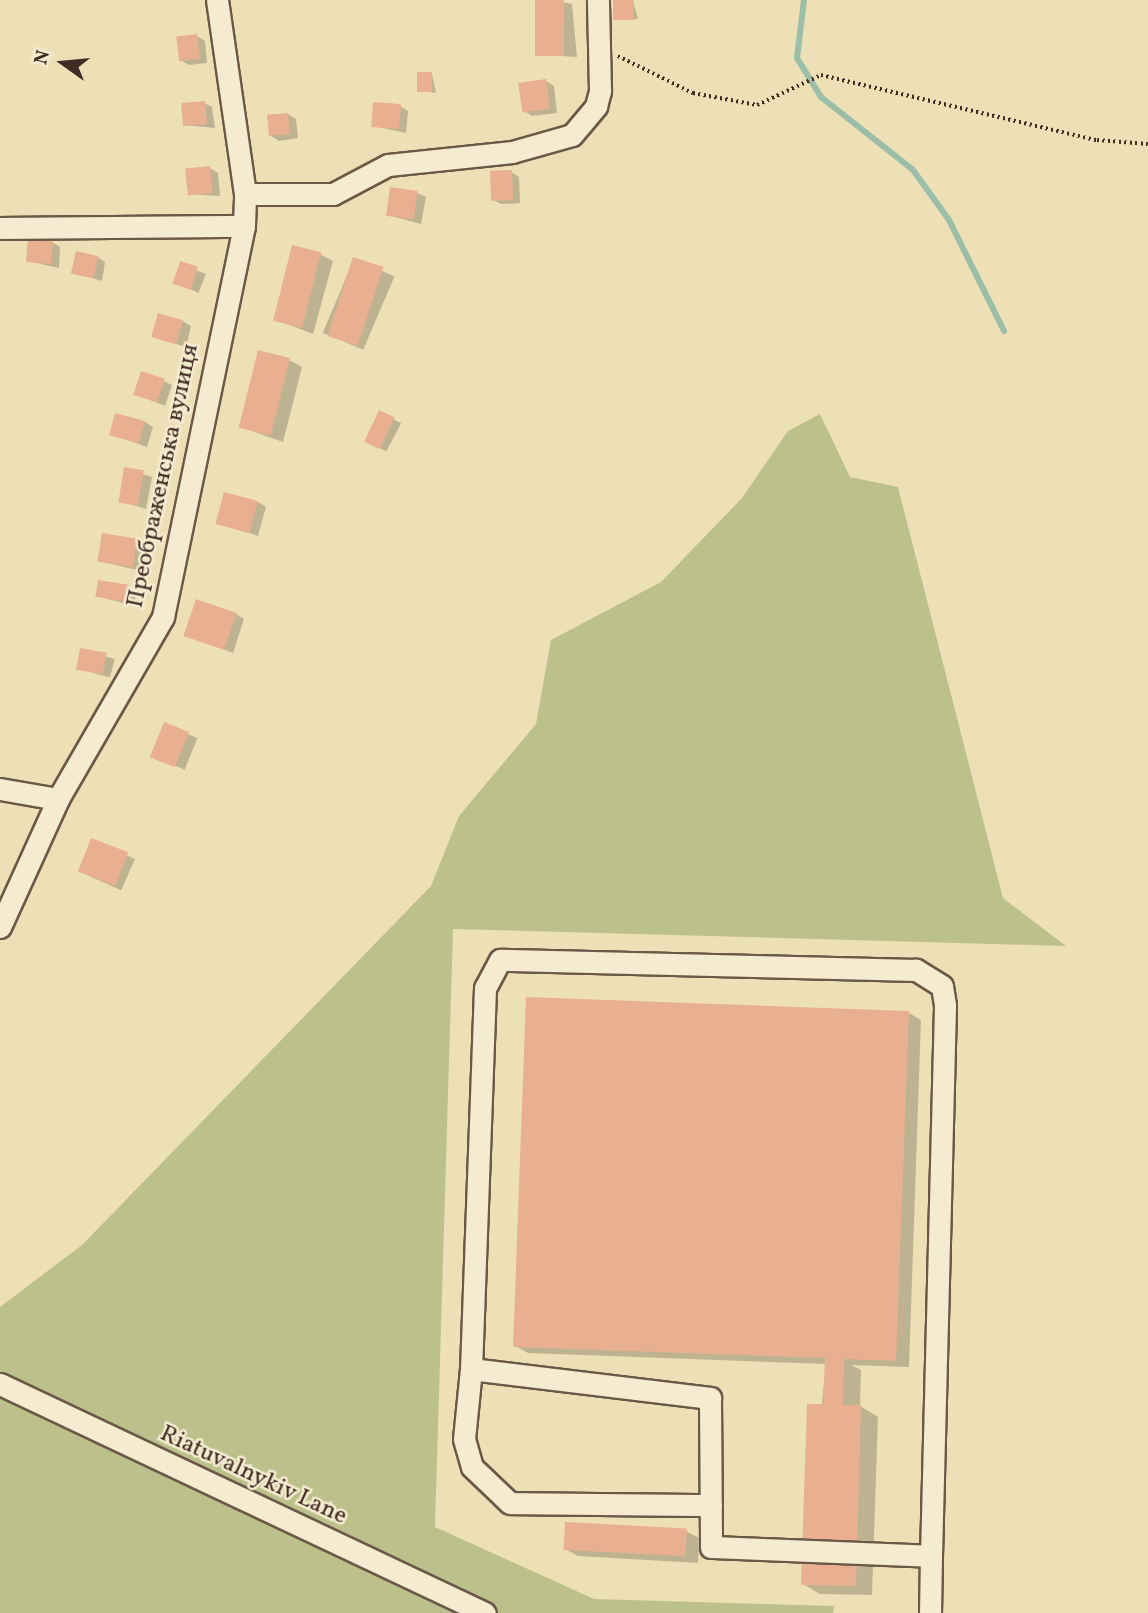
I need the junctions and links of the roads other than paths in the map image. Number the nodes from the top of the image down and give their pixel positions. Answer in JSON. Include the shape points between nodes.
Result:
{"nodes":[{"id":1,"x":217,"y":0,"type":"edge"},
{"id":2,"x":598,"y":0,"type":"edge"},
{"id":3,"x":245,"y":194,"type":"junction"},
{"id":4,"x":244,"y":226,"type":"junction"},
{"id":5,"x":0,"y":228,"type":"edge"},
{"id":6,"x":0,"y":789,"type":"edge"},
{"id":7,"x":58,"y":799,"type":"junction"},
{"id":8,"x":0,"y":927,"type":"edge"},
{"id":9,"x":471,"y":1370,"type":"junction"},
{"id":10,"x":0,"y":1384,"type":"edge"},
{"id":11,"x":711,"y":1505,"type":"junction"},
{"id":12,"x":931,"y":1556,"type":"junction"},
{"id":13,"x":485,"y":1613,"type":"edge"},
{"id":14,"x":930,"y":1613,"type":"edge"}],
"edges":[{"from":1,"to":3,"type":"street","name":"Преображенська вулиця"},
{"from":2,"to":3,"type":"street","via":[[601,47],[596,106],[572,135],[512,152],[388,164],[333,194]]},
{"from":3,"to":4,"type":"street","name":"Преображенська вулиця"},
{"from":4,"to":5,"type":"street"},
{"from":4,"to":7,"type":"street","name":"Преображенська вулиця","via":[[163,617]]},
{"from":6,"to":7,"type":"street"},
{"from":7,"to":8,"type":"street","name":"Преображенська вулиця"},
{"from":9,"to":11,"type":"street","via":[[710,1398]]},
{"from":9,"to":11,"type":"street","via":[[464,1439],[472,1466],[510,1503]]},
{"from":9,"to":12,"type":"street","via":[[485,988],[500,960],[931,974],[942,986],[945,1005]]},
{"from":10,"to":13,"type":"street","name":"Riatuvalnykiv Lane"},
{"from":11,"to":12,"type":"street","via":[[711,1547]]},
{"from":12,"to":14,"type":"street"}]}
